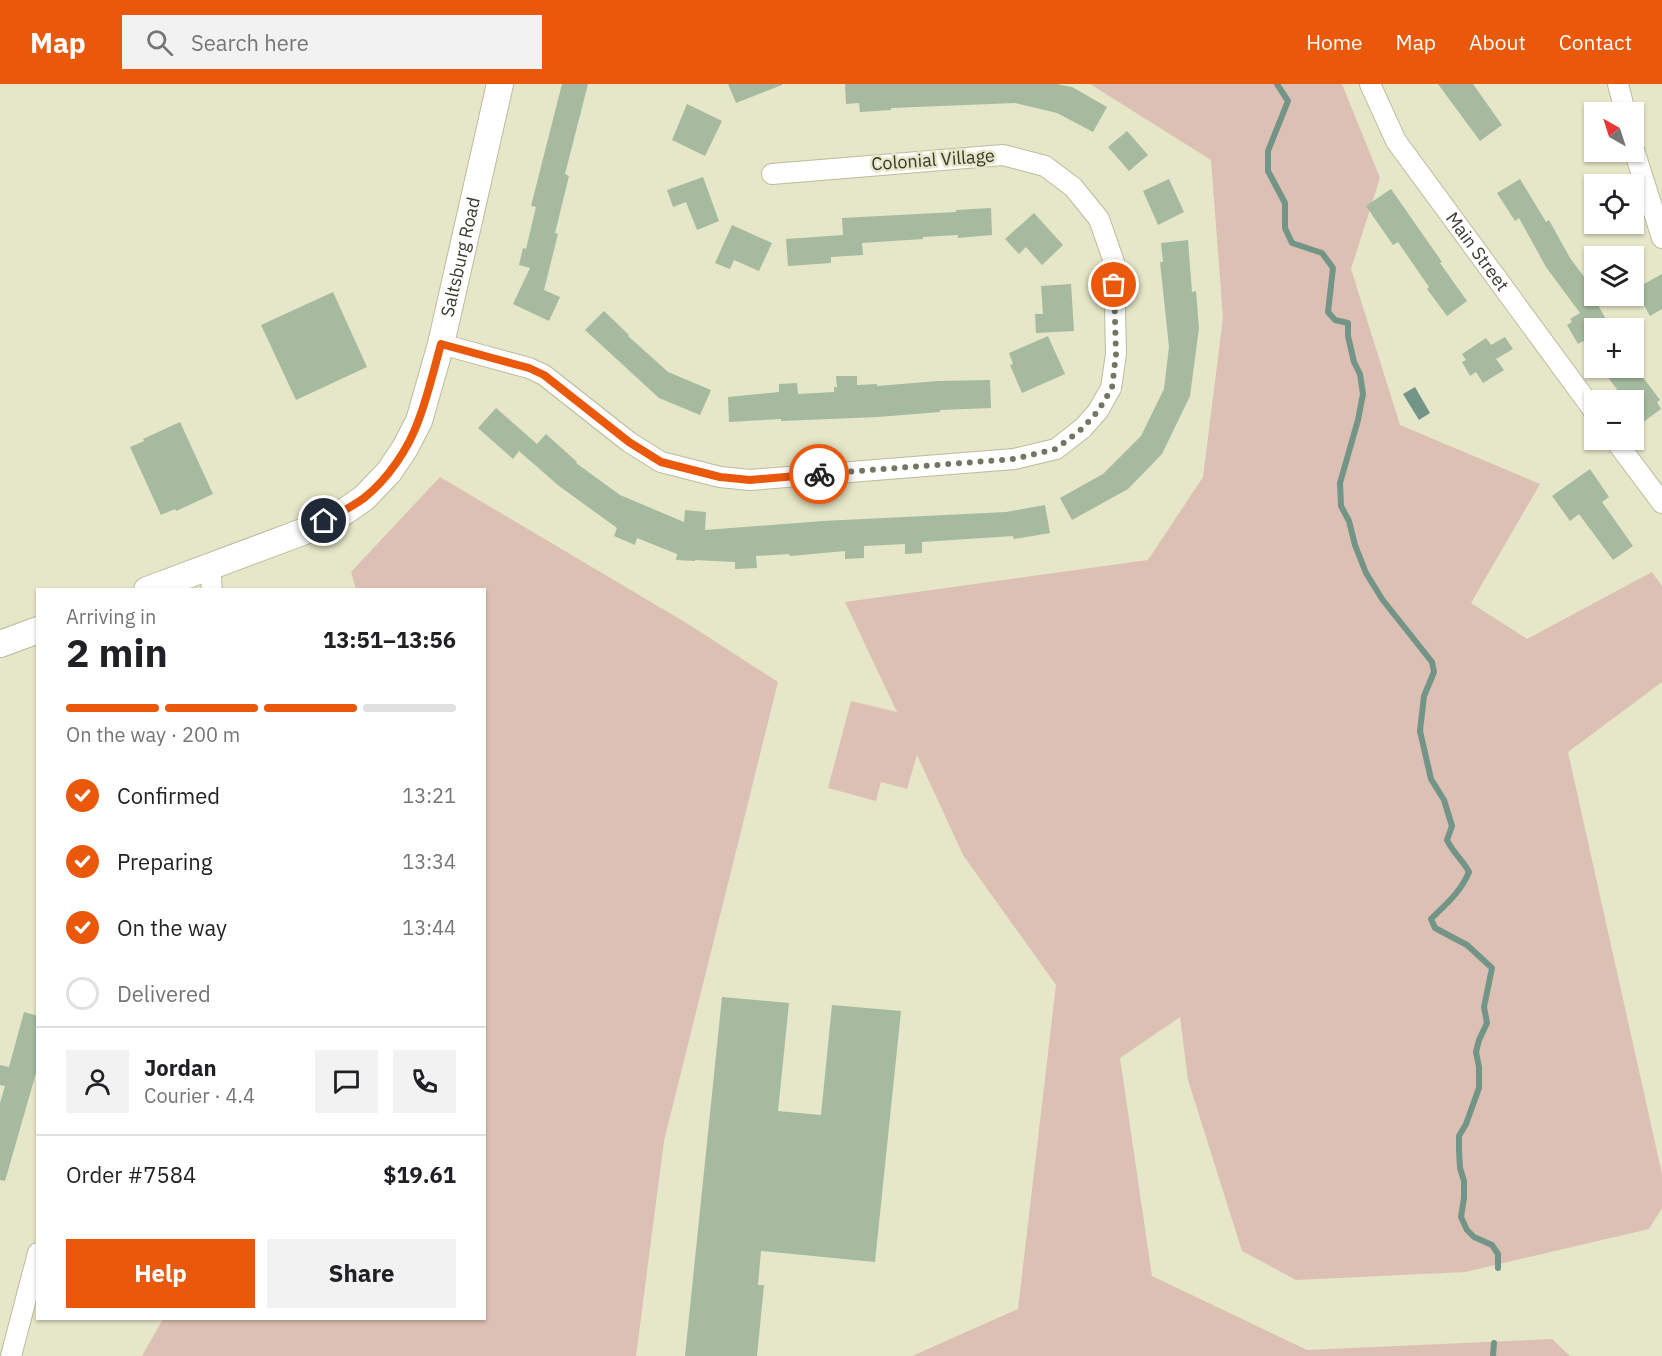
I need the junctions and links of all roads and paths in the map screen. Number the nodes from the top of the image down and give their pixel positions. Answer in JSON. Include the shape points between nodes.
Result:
{"nodes":[{"id":1,"x":500,"y":84,"type":"edge"},
{"id":2,"x":1370,"y":84,"type":"edge"},
{"id":3,"x":1618,"y":84,"type":"edge"},
{"id":4,"x":1622,"y":102,"type":"edge"},
{"id":5,"x":1638,"y":162,"type":"edge"},
{"id":6,"x":772,"y":174,"type":"dead end"},
{"id":7,"x":1662,"y":238,"type":"edge"},
{"id":8,"x":441,"y":344,"type":"junction"},
{"id":9,"x":1584,"y":397,"type":"edge"},
{"id":10,"x":1623,"y":450,"type":"edge"},
{"id":11,"x":1662,"y":503,"type":"edge"},
{"id":12,"x":211,"y":578,"type":"edge"},
{"id":13,"x":158,"y":588,"type":"edge"},
{"id":14,"x":36,"y":631,"type":"edge"},
{"id":15,"x":0,"y":644,"type":"edge"},
{"id":16,"x":36,"y":1261,"type":"edge"},
{"id":17,"x":11,"y":1356,"type":"edge"}],
"edges":[{"from":1,"to":8,"type":"main road","name":"Saltsburg Road"},
{"from":2,"to":9,"type":"street","name":"Main Street","via":[[1396,141]]},
{"from":3,"to":4,"type":"street"},
{"from":5,"to":7,"type":"street"},
{"from":6,"to":8,"type":"street","name":"Colonial Village","via":[[1003,155],[1045,166],[1073,187],[1099,219],[1114,262],[1116,354],[1112,388],[1098,411],[1056,449],[1014,459],[750,480],[720,477],[661,462],[629,442],[544,375]]},
{"from":8,"to":12,"type":"main road","name":"Saltsburg Road","via":[[419,421],[377,486],[344,512]]},
{"from":10,"to":11,"type":"street"},
{"from":12,"to":13,"type":"main road","name":"Saltsburg Road"},
{"from":14,"to":15,"type":"main road"},
{"from":16,"to":17,"type":"street"}]}
